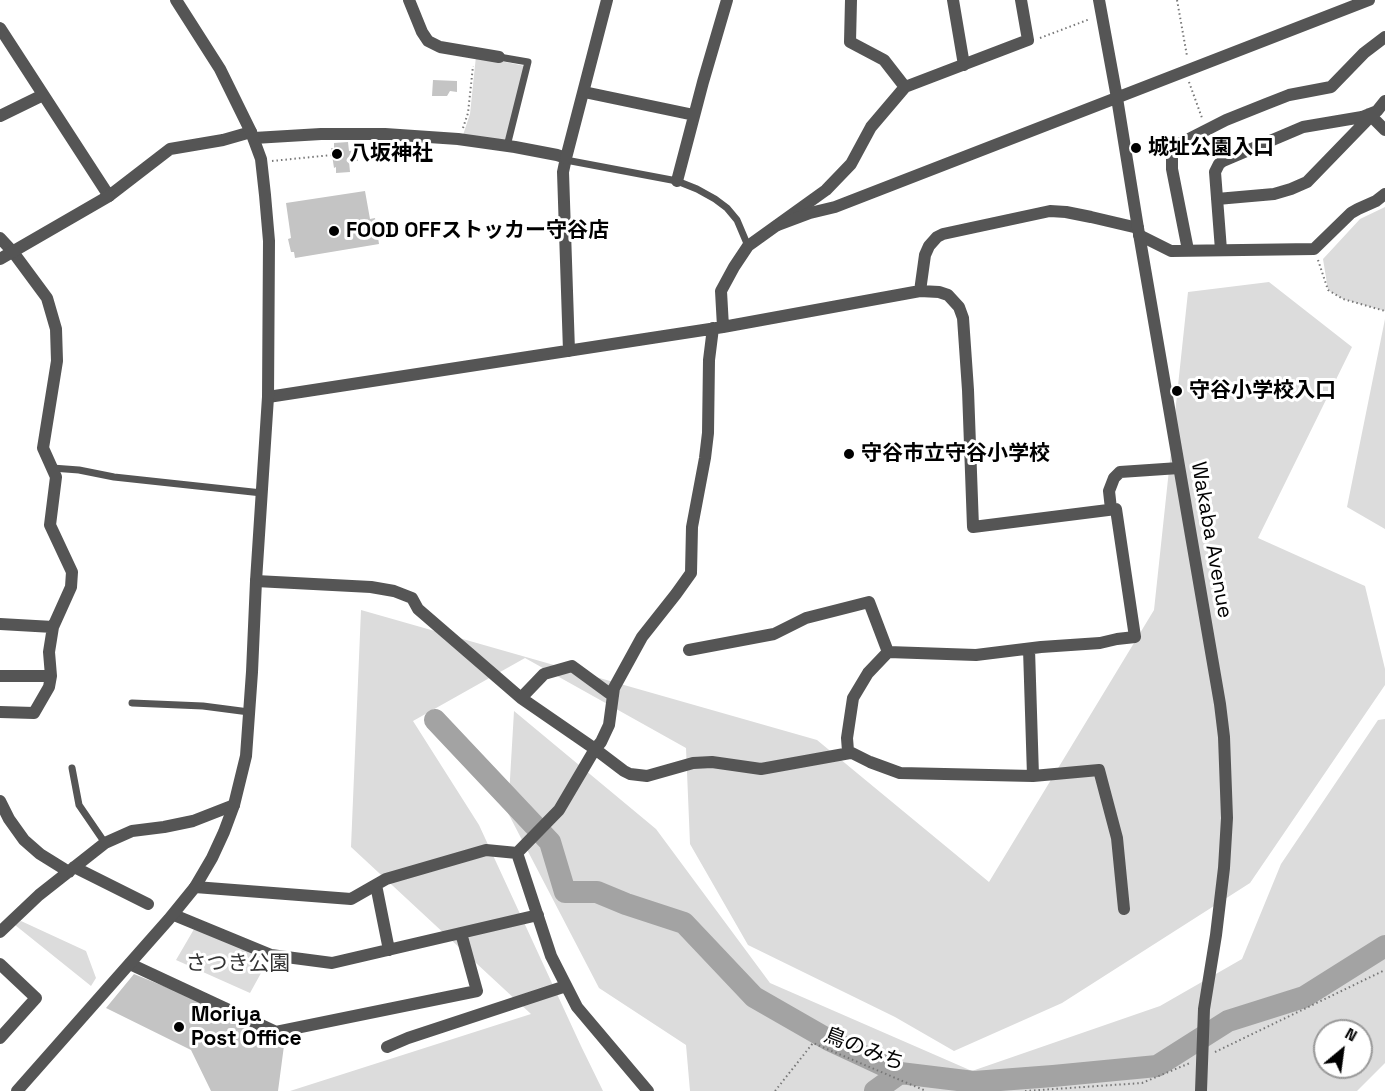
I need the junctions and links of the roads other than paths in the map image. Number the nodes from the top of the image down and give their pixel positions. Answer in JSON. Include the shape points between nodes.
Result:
{"nodes":[{"id":1,"x":176,"y":0,"type":"edge"},
{"id":2,"x":409,"y":0,"type":"edge"},
{"id":3,"x":607,"y":0,"type":"edge"},
{"id":4,"x":727,"y":0,"type":"edge"},
{"id":5,"x":851,"y":0,"type":"edge"},
{"id":6,"x":953,"y":0,"type":"edge"},
{"id":7,"x":1021,"y":0,"type":"edge"},
{"id":8,"x":1098,"y":0,"type":"edge"},
{"id":9,"x":1369,"y":0,"type":"edge"},
{"id":10,"x":0,"y":28,"type":"edge"},
{"id":11,"x":1385,"y":37,"type":"edge"},
{"id":12,"x":499,"y":57,"type":"joint"},
{"id":13,"x":964,"y":65,"type":"junction"},
{"id":14,"x":906,"y":87,"type":"junction"},
{"id":15,"x":584,"y":92,"type":"junction"},
{"id":16,"x":43,"y":95,"type":"junction"},
{"id":17,"x":1117,"y":98,"type":"junction"},
{"id":18,"x":1385,"y":101,"type":"edge"},
{"id":19,"x":694,"y":115,"type":"junction"},
{"id":20,"x":1370,"y":115,"type":"junction"},
{"id":21,"x":0,"y":116,"type":"edge"},
{"id":22,"x":1385,"y":130,"type":"edge"},
{"id":23,"x":252,"y":135,"type":"junction"},
{"id":24,"x":507,"y":146,"type":"junction"},
{"id":25,"x":566,"y":158,"type":"junction"},
{"id":26,"x":677,"y":181,"type":"junction"},
{"id":27,"x":1385,"y":194,"type":"edge"},
{"id":28,"x":109,"y":196,"type":"junction"},
{"id":29,"x":1217,"y":199,"type":"junction"},
{"id":30,"x":778,"y":225,"type":"junction"},
{"id":31,"x":1138,"y":231,"type":"junction"},
{"id":32,"x":0,"y":238,"type":"edge"},
{"id":33,"x":748,"y":246,"type":"junction"},
{"id":34,"x":1188,"y":250,"type":"junction"},
{"id":35,"x":1221,"y":250,"type":"junction"},
{"id":36,"x":13,"y":252,"type":"junction"},
{"id":37,"x":0,"y":260,"type":"edge"},
{"id":38,"x":920,"y":291,"type":"junction"},
{"id":39,"x":718,"y":327,"type":"junction"},
{"id":40,"x":569,"y":351,"type":"junction"},
{"id":41,"x":268,"y":397,"type":"junction"},
{"id":42,"x":52,"y":468,"type":"junction"},
{"id":43,"x":1179,"y":468,"type":"junction"},
{"id":44,"x":262,"y":493,"type":"junction"},
{"id":45,"x":1111,"y":509,"type":"junction"},
{"id":46,"x":256,"y":581,"type":"junction"},
{"id":47,"x":0,"y":624,"type":"edge"},
{"id":48,"x":53,"y":627,"type":"junction"},
{"id":49,"x":1029,"y":649,"type":"junction"},
{"id":50,"x":689,"y":650,"type":"dead end"},
{"id":51,"x":888,"y":652,"type":"junction"},
{"id":52,"x":0,"y":676,"type":"edge"},
{"id":53,"x":51,"y":676,"type":"junction"},
{"id":54,"x":613,"y":696,"type":"junction"},
{"id":55,"x":521,"y":698,"type":"junction"},
{"id":56,"x":132,"y":703,"type":"dead end"},
{"id":57,"x":0,"y":712,"type":"edge"},
{"id":58,"x":249,"y":712,"type":"junction"},
{"id":59,"x":595,"y":749,"type":"junction"},
{"id":60,"x":850,"y":753,"type":"junction"},
{"id":61,"x":72,"y":768,"type":"dead end"},
{"id":62,"x":1033,"y":776,"type":"junction"},
{"id":63,"x":1,"y":805,"type":"edge"},
{"id":64,"x":234,"y":805,"type":"junction"},
{"id":65,"x":105,"y":843,"type":"junction"},
{"id":66,"x":517,"y":853,"type":"junction"},
{"id":67,"x":71,"y":869,"type":"junction"},
{"id":68,"x":376,"y":885,"type":"junction"},
{"id":69,"x":195,"y":887,"type":"junction"},
{"id":70,"x":148,"y":904,"type":"dead end"},
{"id":71,"x":1124,"y":909,"type":"dead end"},
{"id":72,"x":174,"y":915,"type":"dead end"},
{"id":73,"x":538,"y":915,"type":"junction"},
{"id":74,"x":0,"y":932,"type":"edge"},
{"id":75,"x":461,"y":933,"type":"junction"},
{"id":76,"x":389,"y":950,"type":"junction"},
{"id":77,"x":0,"y":964,"type":"edge"},
{"id":78,"x":129,"y":964,"type":"junction"},
{"id":79,"x":567,"y":986,"type":"junction"},
{"id":80,"x":0,"y":1038,"type":"edge"},
{"id":81,"x":387,"y":1047,"type":"dead end"},
{"id":82,"x":17,"y":1091,"type":"edge"},
{"id":83,"x":648,"y":1091,"type":"edge"},
{"id":84,"x":1201,"y":1091,"type":"edge"}],
"edges":[{"from":1,"to":23,"type":"street","via":[[220,69]]},
{"from":2,"to":12,"type":"street","via":[[428,41],[440,47]]},
{"from":3,"to":15,"type":"street"},
{"from":4,"to":19,"type":"street"},
{"from":5,"to":14,"type":"street","via":[[850,42],[884,60]]},
{"from":6,"to":13,"type":"street"},
{"from":7,"to":13,"type":"street","via":[[1028,40]]},
{"from":8,"to":17,"type":"street","name":"Wakaba Avenue"},
{"from":9,"to":17,"type":"street"},
{"from":10,"to":16,"type":"street"},
{"from":11,"to":34,"type":"street","via":[[1331,87],[1289,95],[1175,146],[1172,169]]},
{"from":12,"to":24,"type":"lane","via":[[528,62]]},
{"from":13,"to":14,"type":"street"},
{"from":14,"to":30,"type":"street","via":[[872,127],[851,164],[826,190]]},
{"from":15,"to":19,"type":"street"},
{"from":15,"to":25,"type":"street"},
{"from":16,"to":21,"type":"street"},
{"from":16,"to":28,"type":"street"},
{"from":17,"to":30,"type":"street"},
{"from":17,"to":31,"type":"street","name":"Wakaba Avenue"},
{"from":18,"to":20,"type":"street"},
{"from":19,"to":26,"type":"street"},
{"from":20,"to":22,"type":"street"},
{"from":20,"to":29,"type":"street","via":[[1306,182],[1274,194]]},
{"from":20,"to":29,"type":"street","via":[[1303,127],[1223,161],[1215,172]]},
{"from":23,"to":24,"type":"street","via":[[385,134]]},
{"from":23,"to":28,"type":"street","via":[[170,148]]},
{"from":23,"to":41,"type":"street","via":[[261,162],[268,241]]},
{"from":24,"to":25,"type":"street"},
{"from":25,"to":26,"type":"lane"},
{"from":25,"to":40,"type":"street","via":[[563,172]]},
{"from":26,"to":33,"type":"lane","via":[[727,208]]},
{"from":27,"to":35,"type":"street","via":[[1351,213],[1314,249]]},
{"from":28,"to":36,"type":"street"},
{"from":29,"to":35,"type":"street"},
{"from":30,"to":33,"type":"street"},
{"from":31,"to":34,"type":"street","via":[[1171,251]]},
{"from":31,"to":38,"type":"street","via":[[1091,217],[1050,211],[943,234],[925,255]]},
{"from":31,"to":43,"type":"street","name":"Wakaba Avenue"},
{"from":32,"to":36,"type":"street"},
{"from":33,"to":39,"type":"street","via":[[721,291]]},
{"from":34,"to":35,"type":"street"},
{"from":36,"to":37,"type":"street"},
{"from":36,"to":42,"type":"street","via":[[47,298],[56,329],[57,361],[43,448]]},
{"from":38,"to":39,"type":"street"},
{"from":38,"to":45,"type":"street","via":[[948,295],[963,318],[973,527]]},
{"from":39,"to":40,"type":"street"},
{"from":39,"to":54,"type":"street","via":[[709,360],[708,433],[692,526],[691,573],[642,637]]},
{"from":40,"to":41,"type":"street"},
{"from":41,"to":44,"type":"street"},
{"from":42,"to":44,"type":"lane"},
{"from":42,"to":48,"type":"street","via":[[56,477],[51,525],[72,572],[71,587]]},
{"from":43,"to":45,"type":"street","via":[[1120,472],[1109,491]]},
{"from":43,"to":84,"type":"street","name":"Wakaba Avenue","via":[[1220,704],[1227,783],[1224,868],[1204,1009]]},
{"from":44,"to":46,"type":"street"},
{"from":45,"to":49,"type":"street","via":[[1116,509],[1135,638]]},
{"from":46,"to":55,"type":"street","via":[[371,587],[412,598],[418,609]]},
{"from":46,"to":58,"type":"street"},
{"from":47,"to":48,"type":"street"},
{"from":48,"to":53,"type":"street"},
{"from":49,"to":51,"type":"street","via":[[976,655]]},
{"from":49,"to":62,"type":"street"},
{"from":50,"to":51,"type":"street","via":[[774,634],[806,618],[869,602]]},
{"from":51,"to":60,"type":"street","via":[[868,673],[853,698],[847,738]]},
{"from":52,"to":53,"type":"street"},
{"from":53,"to":57,"type":"street","via":[[50,687],[34,713]]},
{"from":54,"to":55,"type":"street","via":[[572,666],[544,674]]},
{"from":54,"to":59,"type":"street","via":[[609,725]]},
{"from":55,"to":59,"type":"street"},
{"from":56,"to":58,"type":"lane"},
{"from":58,"to":64,"type":"street","via":[[246,756]]},
{"from":59,"to":60,"type":"street","via":[[636,776],[693,763],[761,769]]},
{"from":59,"to":66,"type":"street","via":[[559,810]]},
{"from":60,"to":62,"type":"street","via":[[900,773]]},
{"from":61,"to":65,"type":"lane","via":[[79,805]]},
{"from":62,"to":71,"type":"street","via":[[1099,770],[1117,838]]},
{"from":63,"to":67,"type":"street","via":[[24,840],[40,854]]},
{"from":64,"to":65,"type":"street","via":[[193,821],[132,831]]},
{"from":64,"to":69,"type":"street"},
{"from":65,"to":67,"type":"street"},
{"from":66,"to":68,"type":"street","via":[[486,850]]},
{"from":66,"to":73,"type":"street"},
{"from":67,"to":70,"type":"street"},
{"from":67,"to":74,"type":"street"},
{"from":68,"to":69,"type":"street","via":[[351,899]]},
{"from":68,"to":76,"type":"street"},
{"from":69,"to":78,"type":"street"},
{"from":72,"to":76,"type":"street","via":[[272,955],[332,963]]},
{"from":73,"to":75,"type":"street"},
{"from":73,"to":79,"type":"street","via":[[551,956]]},
{"from":75,"to":76,"type":"street"},
{"from":75,"to":78,"type":"street","via":[[477,991],[276,1032]]},
{"from":77,"to":80,"type":"street","via":[[36,998]]},
{"from":78,"to":82,"type":"street"},
{"from":79,"to":81,"type":"street"},
{"from":79,"to":83,"type":"street","via":[[577,1006]]}]}
